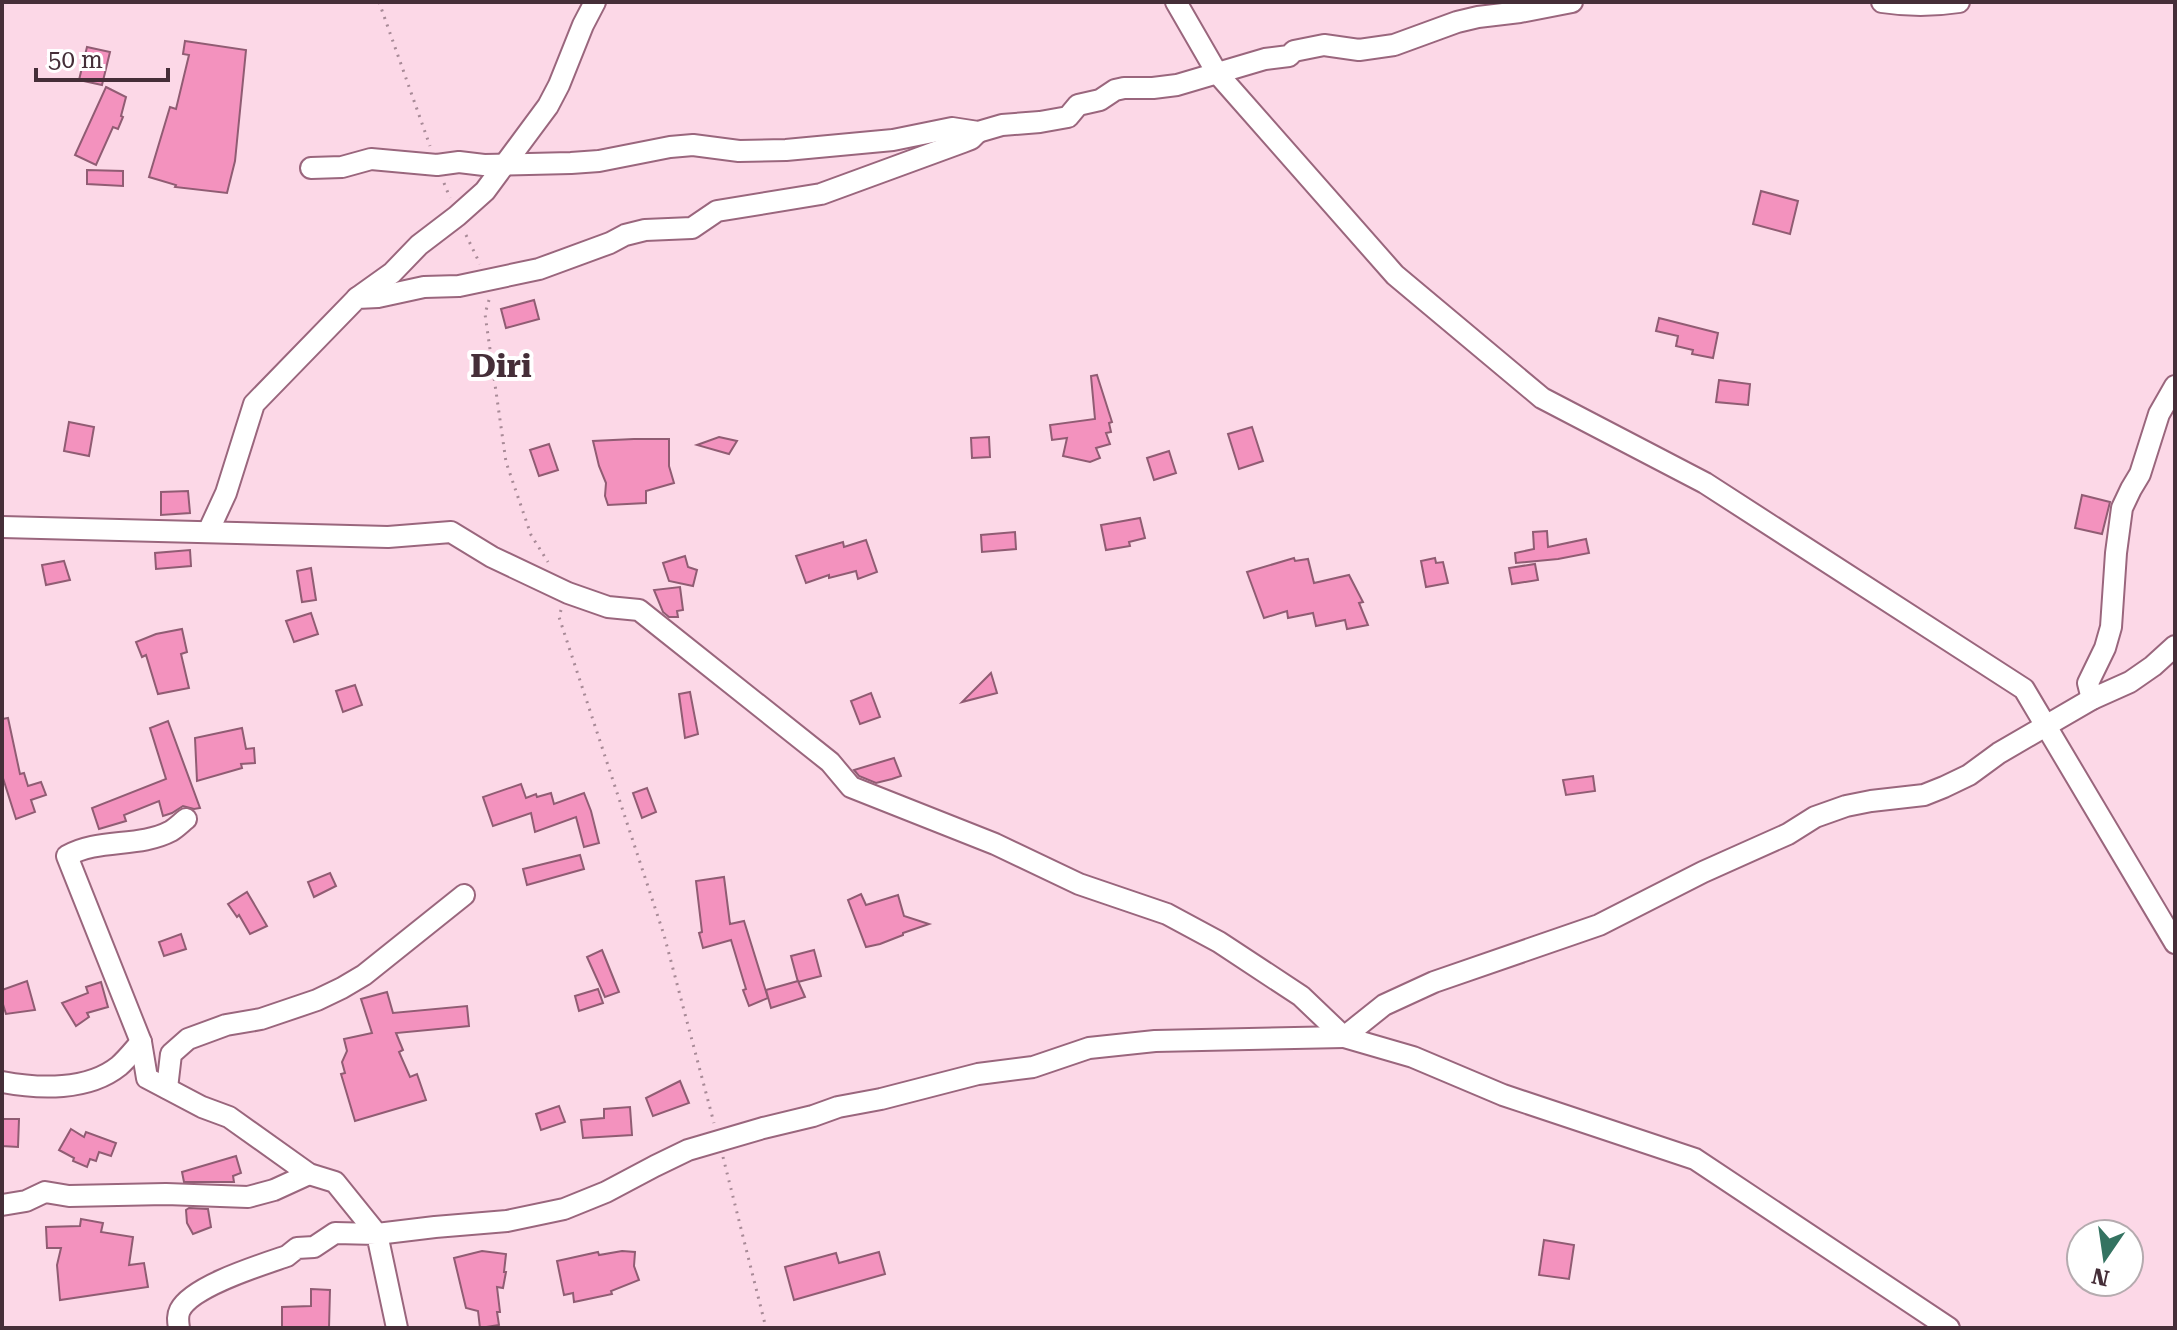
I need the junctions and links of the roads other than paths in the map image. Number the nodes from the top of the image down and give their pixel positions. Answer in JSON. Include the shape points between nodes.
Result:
{"nodes":[{"id":1,"x":595,"y":2,"type":"edge"},
{"id":2,"x":1176,"y":2,"type":"edge"},
{"id":3,"x":1572,"y":2,"type":"edge"},
{"id":4,"x":1882,"y":2,"type":"edge"},
{"id":5,"x":1959,"y":2,"type":"edge"},
{"id":6,"x":1217,"y":73,"type":"junction"},
{"id":7,"x":978,"y":132,"type":"junction"},
{"id":8,"x":504,"y":163,"type":"junction"},
{"id":9,"x":311,"y":168,"type":"dead end"},
{"id":10,"x":357,"y":298,"type":"junction"},
{"id":11,"x":2175,"y":386,"type":"edge"},
{"id":12,"x":2,"y":527,"type":"edge"},
{"id":13,"x":208,"y":532,"type":"junction"},
{"id":14,"x":2175,"y":646,"type":"edge"},
{"id":15,"x":2092,"y":699,"type":"junction"},
{"id":16,"x":2046,"y":726,"type":"junction"},
{"id":17,"x":186,"y":819,"type":"dead end"},
{"id":18,"x":464,"y":895,"type":"dead end"},
{"id":19,"x":2175,"y":943,"type":"edge"},
{"id":20,"x":1344,"y":1037,"type":"junction"},
{"id":21,"x":141,"y":1042,"type":"junction"},
{"id":22,"x":2,"y":1082,"type":"edge"},
{"id":23,"x":167,"y":1088,"type":"junction"},
{"id":24,"x":309,"y":1174,"type":"junction"},
{"id":25,"x":2,"y":1205,"type":"edge"},
{"id":26,"x":377,"y":1234,"type":"junction"},
{"id":27,"x":179,"y":1328,"type":"edge"},
{"id":28,"x":397,"y":1328,"type":"edge"},
{"id":29,"x":1949,"y":1328,"type":"edge"}],
"edges":[{"from":1,"to":8,"type":"street","via":[[548,106]]},
{"from":2,"to":6,"type":"street"},
{"from":3,"to":6,"type":"street","via":[[1478,17],[1385,46],[1359,50],[1324,45]]},
{"from":4,"to":5,"type":"street"},
{"from":6,"to":7,"type":"street","via":[[1177,85],[1115,90],[1078,105],[1068,117]]},
{"from":6,"to":16,"type":"street","via":[[1395,275],[1542,398],[1705,483],[2024,689]]},
{"from":7,"to":8,"type":"street","via":[[952,128],[893,140],[775,151],[693,145],[599,161]]},
{"from":7,"to":10,"type":"street","via":[[821,194],[717,211],[692,228],[625,235],[539,269],[459,286]]},
{"from":8,"to":9,"type":"street","via":[[437,165],[371,159]]},
{"from":8,"to":10,"type":"street","via":[[485,191]]},
{"from":10,"to":13,"type":"street","via":[[254,404]]},
{"from":11,"to":15,"type":"street","via":[[2122,508],[2111,627],[2088,683]]},
{"from":12,"to":13,"type":"street"},
{"from":13,"to":20,"type":"street","via":[[388,537],[451,532],[568,593],[608,607],[639,610],[830,762],[851,787],[1079,884],[1167,914],[1301,996]]},
{"from":14,"to":15,"type":"street","via":[[2130,682]]},
{"from":15,"to":16,"type":"street"},
{"from":16,"to":19,"type":"street"},
{"from":16,"to":20,"type":"street","via":[[1944,787],[1815,817],[1599,925],[1434,982],[1384,1005]]},
{"from":17,"to":21,"type":"street","via":[[172,831],[67,856]]},
{"from":18,"to":23,"type":"street","via":[[342,988],[188,1039],[171,1054]]},
{"from":20,"to":26,"type":"street","via":[[1155,1041],[1089,1048],[1033,1067],[978,1074],[838,1107],[688,1150],[564,1209],[507,1221]]},
{"from":20,"to":29,"type":"street","via":[[1695,1159]]},
{"from":21,"to":22,"type":"street","via":[[119,1066],[95,1079],[57,1086]]},
{"from":21,"to":23,"type":"street","via":[[147,1078]]},
{"from":23,"to":24,"type":"street","via":[[229,1117]]},
{"from":24,"to":25,"type":"street","via":[[248,1197],[45,1192]]},
{"from":24,"to":26,"type":"street","via":[[335,1182]]},
{"from":26,"to":27,"type":"street","via":[[335,1233],[314,1247],[297,1248],[211,1285],[181,1307]]},
{"from":26,"to":28,"type":"street"}]}
